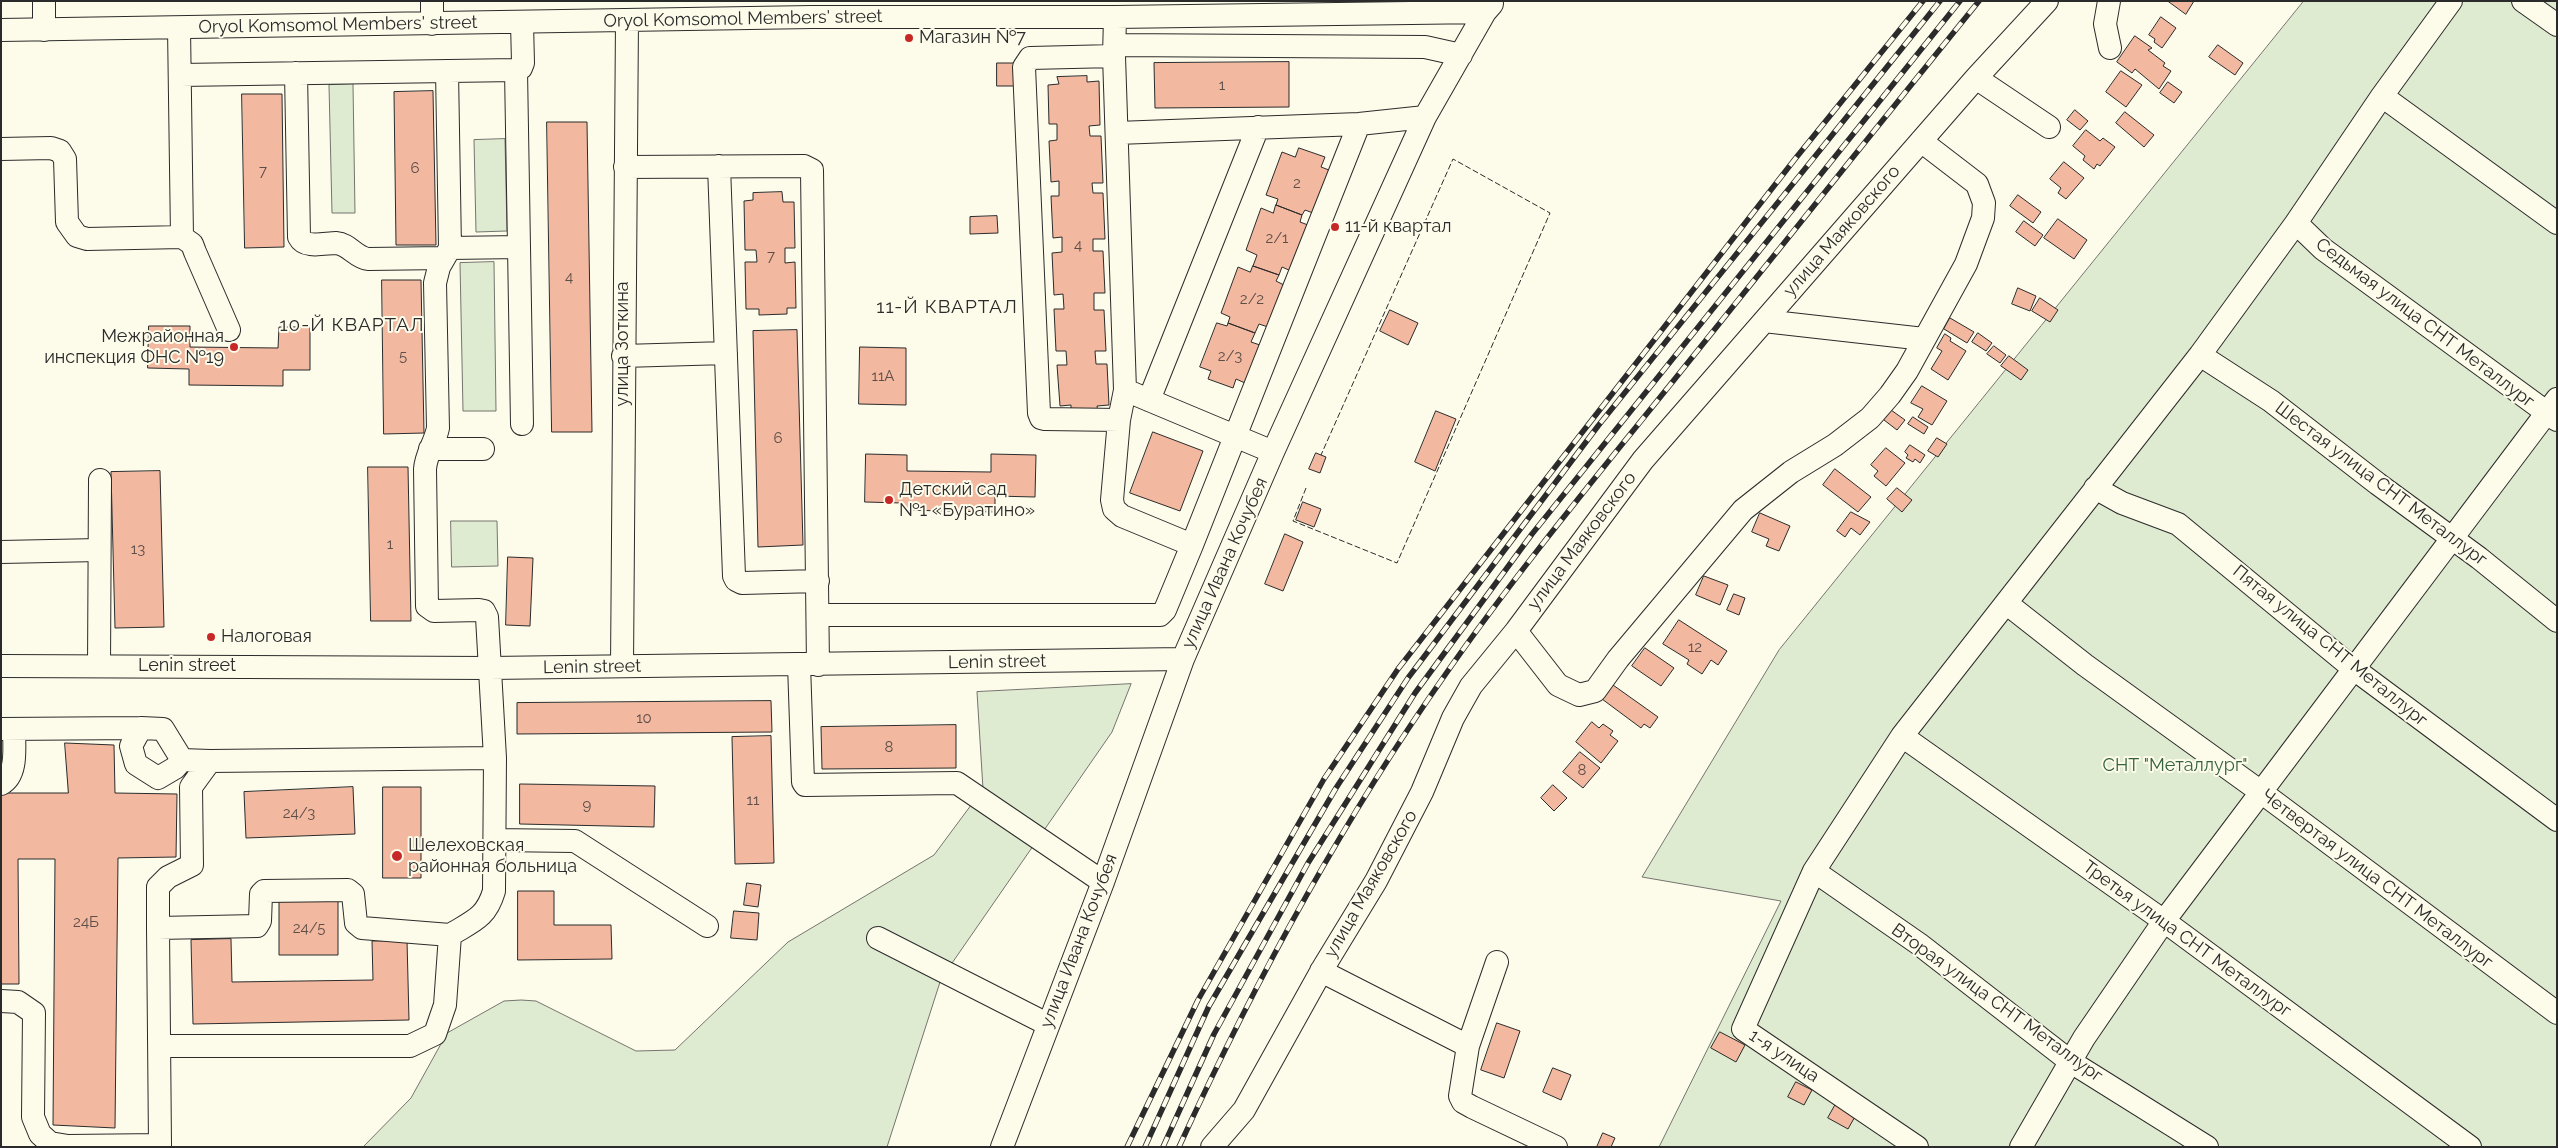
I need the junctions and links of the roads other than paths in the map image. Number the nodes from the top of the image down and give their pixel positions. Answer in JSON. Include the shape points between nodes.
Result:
{"nodes":[{"id":1,"x":44,"y":1,"type":"edge"},
{"id":2,"x":432,"y":1,"type":"edge"},
{"id":3,"x":2047,"y":1,"type":"edge"},
{"id":4,"x":2109,"y":1,"type":"edge"},
{"id":5,"x":2452,"y":1,"type":"edge"},
{"id":6,"x":2523,"y":1,"type":"edge"},
{"id":7,"x":1363,"y":7,"type":"edge"},
{"id":8,"x":1490,"y":7,"type":"edge"},
{"id":9,"x":1241,"y":8,"type":"edge"},
{"id":10,"x":812,"y":9,"type":"edge"},
{"id":11,"x":1115,"y":17,"type":"junction"},
{"id":12,"x":627,"y":21,"type":"junction"},
{"id":13,"x":522,"y":23,"type":"junction"},
{"id":14,"x":432,"y":24,"type":"junction"},
{"id":15,"x":2557,"y":25,"type":"edge"},
{"id":16,"x":179,"y":28,"type":"junction"},
{"id":17,"x":1,"y":30,"type":"edge"},
{"id":18,"x":44,"y":30,"type":"junction"},
{"id":19,"x":2110,"y":48,"type":"dead end"},
{"id":20,"x":1114,"y":51,"type":"junction"},
{"id":21,"x":1461,"y":55,"type":"junction"},
{"id":22,"x":516,"y":70,"type":"junction"},
{"id":23,"x":447,"y":71,"type":"junction"},
{"id":24,"x":296,"y":73,"type":"junction"},
{"id":25,"x":180,"y":75,"type":"junction"},
{"id":26,"x":1976,"y":78,"type":"junction"},
{"id":27,"x":2382,"y":96,"type":"junction"},
{"id":28,"x":1426,"y":117,"type":"junction"},
{"id":29,"x":1359,"y":124,"type":"junction"},
{"id":30,"x":2049,"y":126,"type":"dead end"},
{"id":31,"x":1258,"y":127,"type":"junction"},
{"id":32,"x":1117,"y":133,"type":"junction"},
{"id":33,"x":1922,"y":141,"type":"junction"},
{"id":34,"x":1,"y":149,"type":"edge"},
{"id":35,"x":719,"y":166,"type":"junction"},
{"id":36,"x":625,"y":167,"type":"junction"},
{"id":37,"x":2557,"y":222,"type":"edge"},
{"id":38,"x":2296,"y":223,"type":"junction"},
{"id":39,"x":182,"y":237,"type":"junction"},
{"id":40,"x":519,"y":247,"type":"junction"},
{"id":41,"x":447,"y":253,"type":"junction"},
{"id":42,"x":1764,"y":321,"type":"junction"},
{"id":43,"x":229,"y":330,"type":"dead end"},
{"id":44,"x":1924,"y":339,"type":"junction"},
{"id":45,"x":726,"y":353,"type":"junction"},
{"id":46,"x":2200,"y":355,"type":"junction"},
{"id":47,"x":623,"y":356,"type":"junction"},
{"id":48,"x":1126,"y":390,"type":"junction"},
{"id":49,"x":1150,"y":400,"type":"junction"},
{"id":50,"x":2553,"y":410,"type":"edge"},
{"id":51,"x":1118,"y":420,"type":"junction"},
{"id":52,"x":522,"y":424,"type":"dead end"},
{"id":53,"x":1234,"y":437,"type":"junction"},
{"id":54,"x":430,"y":449,"type":"junction"},
{"id":55,"x":483,"y":449,"type":"dead end"},
{"id":56,"x":1273,"y":452,"type":"junction"},
{"id":57,"x":100,"y":480,"type":"dead end"},
{"id":58,"x":2095,"y":488,"type":"junction"},
{"id":59,"x":2452,"y":539,"type":"junction"},
{"id":60,"x":1192,"y":545,"type":"junction"},
{"id":61,"x":99,"y":550,"type":"junction"},
{"id":62,"x":1,"y":552,"type":"edge"},
{"id":63,"x":818,"y":581,"type":"junction"},
{"id":64,"x":2006,"y":603,"type":"junction"},
{"id":65,"x":819,"y":616,"type":"junction"},
{"id":66,"x":2557,"y":621,"type":"edge"},
{"id":67,"x":1516,"y":631,"type":"junction"},
{"id":68,"x":1183,"y":659,"type":"junction"},
{"id":69,"x":808,"y":664,"type":"junction"},
{"id":70,"x":1,"y":666,"type":"edge"},
{"id":71,"x":99,"y":666,"type":"junction"},
{"id":72,"x":622,"y":666,"type":"junction"},
{"id":73,"x":490,"y":668,"type":"junction"},
{"id":74,"x":2354,"y":669,"type":"junction"},
{"id":75,"x":141,"y":728,"type":"junction"},
{"id":76,"x":8,"y":729,"type":"edge"},
{"id":77,"x":1902,"y":736,"type":"junction"},
{"id":78,"x":495,"y":758,"type":"junction"},
{"id":79,"x":182,"y":760,"type":"junction"},
{"id":80,"x":210,"y":761,"type":"junction"},
{"id":81,"x":1,"y":784,"type":"edge"},
{"id":82,"x":2261,"y":792,"type":"junction"},
{"id":83,"x":2557,"y":820,"type":"edge"},
{"id":84,"x":495,"y":840,"type":"junction"},
{"id":85,"x":1814,"y":872,"type":"junction"},
{"id":86,"x":1103,"y":882,"type":"junction"},
{"id":87,"x":2164,"y":921,"type":"junction"},
{"id":88,"x":707,"y":926,"type":"dead end"},
{"id":89,"x":158,"y":928,"type":"junction"},
{"id":90,"x":450,"y":934,"type":"junction"},
{"id":91,"x":878,"y":938,"type":"dead end"},
{"id":92,"x":1497,"y":962,"type":"dead end"},
{"id":93,"x":1321,"y":971,"type":"junction"},
{"id":94,"x":1,"y":1001,"type":"edge"},
{"id":95,"x":2557,"y":1013,"type":"edge"},
{"id":96,"x":1048,"y":1024,"type":"junction"},
{"id":97,"x":160,"y":1046,"type":"junction"},
{"id":98,"x":1468,"y":1046,"type":"junction"},
{"id":99,"x":2071,"y":1062,"type":"junction"},
{"id":100,"x":1002,"y":1147,"type":"edge"},
{"id":101,"x":1212,"y":1147,"type":"edge"},
{"id":102,"x":1556,"y":1147,"type":"edge"},
{"id":103,"x":1917,"y":1147,"type":"edge"},
{"id":104,"x":2021,"y":1147,"type":"edge"},
{"id":105,"x":2207,"y":1147,"type":"edge"},
{"id":106,"x":2470,"y":1147,"type":"edge"}],
"edges":[{"from":1,"to":18,"type":"street"},
{"from":2,"to":14,"type":"street"},
{"from":3,"to":26,"type":"street","name":"улица Маяковского"},
{"from":4,"to":19,"type":"street","via":[[2105,24]]},
{"from":5,"to":27,"type":"street"},
{"from":6,"to":15,"type":"street"},
{"from":7,"to":8,"type":"street","name":"Oryol Komsomol Members' street"},
{"from":7,"to":9,"type":"street","name":"Oryol Komsomol Members' street"},
{"from":8,"to":21,"type":"street","name":"улица Ивана Кочубея"},
{"from":9,"to":11,"type":"street","name":"Oryol Komsomol Members' street"},
{"from":10,"to":11,"type":"street","name":"Oryol Komsomol Members' street"},
{"from":10,"to":12,"type":"street","name":"Oryol Komsomol Members' street"},
{"from":11,"to":20,"type":"street"},
{"from":12,"to":13,"type":"street","name":"Oryol Komsomol Members' street"},
{"from":12,"to":36,"type":"street","name":"улица Зоткина"},
{"from":13,"to":14,"type":"street","name":"Oryol Komsomol Members' street"},
{"from":13,"to":22,"type":"street","via":[[523,63]]},
{"from":14,"to":16,"type":"street","name":"Oryol Komsomol Members' street"},
{"from":16,"to":18,"type":"street","name":"Oryol Komsomol Members' street"},
{"from":16,"to":25,"type":"street"},
{"from":17,"to":18,"type":"street","name":"Oryol Komsomol Members' street"},
{"from":20,"to":21,"type":"street","via":[[1425,47]]},
{"from":20,"to":32,"type":"street"},
{"from":20,"to":51,"type":"street","via":[[1030,58],[1024,67],[1039,413],[1045,419]]},
{"from":21,"to":28,"type":"street","name":"улица Ивана Кочубея"},
{"from":22,"to":23,"type":"street"},
{"from":22,"to":40,"type":"street"},
{"from":23,"to":24,"type":"street"},
{"from":23,"to":41,"type":"street"},
{"from":24,"to":25,"type":"street"},
{"from":24,"to":41,"type":"street","via":[[301,241],[306,244],[343,244],[361,258],[368,259]]},
{"from":25,"to":39,"type":"street"},
{"from":26,"to":30,"type":"street"},
{"from":26,"to":33,"type":"street","name":"улица Маяковского"},
{"from":27,"to":37,"type":"street"},
{"from":27,"to":38,"type":"street"},
{"from":28,"to":29,"type":"street"},
{"from":28,"to":56,"type":"street","name":"улица Ивана Кочубея"},
{"from":29,"to":31,"type":"street"},
{"from":29,"to":53,"type":"street"},
{"from":31,"to":32,"type":"street"},
{"from":31,"to":49,"type":"street"},
{"from":32,"to":48,"type":"street"},
{"from":33,"to":42,"type":"street","name":"улица Маяковского"},
{"from":33,"to":44,"type":"street","via":[[1977,184],[1984,203],[1983,218],[1966,264]]},
{"from":34,"to":39,"type":"street","via":[[50,148],[60,151],[65,159],[67,222],[77,236],[87,239]]},
{"from":35,"to":36,"type":"street"},
{"from":35,"to":45,"type":"street"},
{"from":35,"to":63,"type":"street","via":[[804,166],[810,167],[812,172]]},
{"from":36,"to":47,"type":"street","name":"улица Зоткина"},
{"from":38,"to":46,"type":"street"},
{"from":38,"to":50,"type":"street","name":"Седьмая улица СНТ Металлург","via":[[2323,249]]},
{"from":39,"to":43,"type":"street","via":[[192,244]]},
{"from":40,"to":41,"type":"street"},
{"from":40,"to":52,"type":"street"},
{"from":41,"to":54,"type":"street","via":[[435,282],[438,428]]},
{"from":42,"to":44,"type":"street"},
{"from":42,"to":67,"type":"street","name":"улица Маяковского","via":[[1642,460]]},
{"from":44,"to":67,"type":"street","via":[[1890,395],[1870,418],[1835,445],[1791,472],[1743,510],[1618,659],[1596,691],[1579,695],[1558,685]]},
{"from":45,"to":47,"type":"street"},
{"from":45,"to":63,"type":"street","via":[[734,576],[742,583]]},
{"from":46,"to":58,"type":"street"},
{"from":46,"to":59,"type":"street","name":"Шестая улица СНТ Металлург","via":[[2271,401]]},
{"from":47,"to":72,"type":"street","name":"улица Зоткина"},
{"from":48,"to":49,"type":"street"},
{"from":48,"to":51,"type":"street"},
{"from":49,"to":53,"type":"street"},
{"from":50,"to":59,"type":"street"},
{"from":51,"to":60,"type":"street","via":[[1114,509],[1122,516]]},
{"from":53,"to":56,"type":"street"},
{"from":53,"to":60,"type":"street"},
{"from":54,"to":55,"type":"street"},
{"from":54,"to":73,"type":"street","via":[[425,468],[427,606],[434,611],[484,611]]},
{"from":56,"to":68,"type":"street","name":"улица Ивана Кочубея"},
{"from":57,"to":61,"type":"street"},
{"from":58,"to":64,"type":"street"},
{"from":58,"to":74,"type":"street","name":"Пятая улица СНТ Металлург","via":[[2178,524]]},
{"from":59,"to":66,"type":"street","name":"Шестая улица СНТ Металлург"},
{"from":59,"to":74,"type":"street"},
{"from":60,"to":65,"type":"street","via":[[1165,610],[1155,616]]},
{"from":61,"to":62,"type":"street"},
{"from":61,"to":71,"type":"street"},
{"from":63,"to":65,"type":"street"},
{"from":64,"to":77,"type":"street"},
{"from":64,"to":82,"type":"street","name":"Четвертая улица СНТ Металлург","via":[[2085,665]]},
{"from":65,"to":69,"type":"street"},
{"from":67,"to":93,"type":"street","name":"улица Маяковского","via":[[1462,700],[1422,792],[1376,882]]},
{"from":68,"to":69,"type":"street","name":"Lenin street"},
{"from":68,"to":86,"type":"street","name":"улица Ивана Кочубея"},
{"from":69,"to":72,"type":"street","name":"Lenin street"},
{"from":69,"to":86,"type":"street","via":[[805,785],[957,783]]},
{"from":70,"to":71,"type":"street","name":"Lenin street"},
{"from":71,"to":73,"type":"street","name":"Lenin street"},
{"from":72,"to":73,"type":"street","name":"Lenin street"},
{"from":73,"to":78,"type":"street"},
{"from":74,"to":82,"type":"street"},
{"from":74,"to":83,"type":"street","name":"Пятая улица СНТ Металлург"},
{"from":75,"to":76,"type":"street"},
{"from":75,"to":79,"type":"street","via":[[163,729]]},
{"from":75,"to":79,"type":"street","via":[[131,746],[136,764],[158,778]]},
{"from":76,"to":81,"type":"street","via":[[13,770],[9,779]]},
{"from":77,"to":85,"type":"street"},
{"from":77,"to":87,"type":"street","name":"Третья улица СНТ Металлург"},
{"from":78,"to":80,"type":"street"},
{"from":78,"to":84,"type":"street"},
{"from":79,"to":80,"type":"street"},
{"from":80,"to":89,"type":"street","via":[[191,787],[192,866],[168,877],[158,887]]},
{"from":82,"to":87,"type":"street"},
{"from":82,"to":95,"type":"street","name":"Четвертая улица СНТ Металлург"},
{"from":84,"to":88,"type":"street","via":[[574,841]]},
{"from":84,"to":90,"type":"street","via":[[494,891],[490,906],[482,916]]},
{"from":85,"to":99,"type":"street","name":"Вторая улица СНТ Металлург","via":[[1919,944]]},
{"from":85,"to":103,"type":"street","name":"1-я улица","via":[[1743,1029]]},
{"from":86,"to":96,"type":"street","name":"улица Ивана Кочубея"},
{"from":87,"to":99,"type":"street"},
{"from":87,"to":106,"type":"street","name":"Третья улица СНТ Металлург"},
{"from":89,"to":90,"type":"street","via":[[257,926],[264,891],[348,890],[353,894],[356,923],[362,928]]},
{"from":89,"to":97,"type":"street"},
{"from":90,"to":97,"type":"street","via":[[445,1005],[435,1034],[410,1046]]},
{"from":91,"to":96,"type":"street"},
{"from":92,"to":98,"type":"street"},
{"from":93,"to":98,"type":"street"},
{"from":93,"to":101,"type":"street","name":"улица Маяковского","via":[[1244,1110]]},
{"from":94,"to":97,"type":"street","via":[[18,1002],[34,1013],[33,1117],[40,1134],[50,1143],[68,1146],[160,1145]]},
{"from":96,"to":100,"type":"street","name":"улица Ивана Кочубея"},
{"from":98,"to":102,"type":"street","via":[[1460,1091],[1463,1102]]},
{"from":99,"to":104,"type":"street"},
{"from":99,"to":105,"type":"street","name":"Вторая улица СНТ Металлург"}]}
